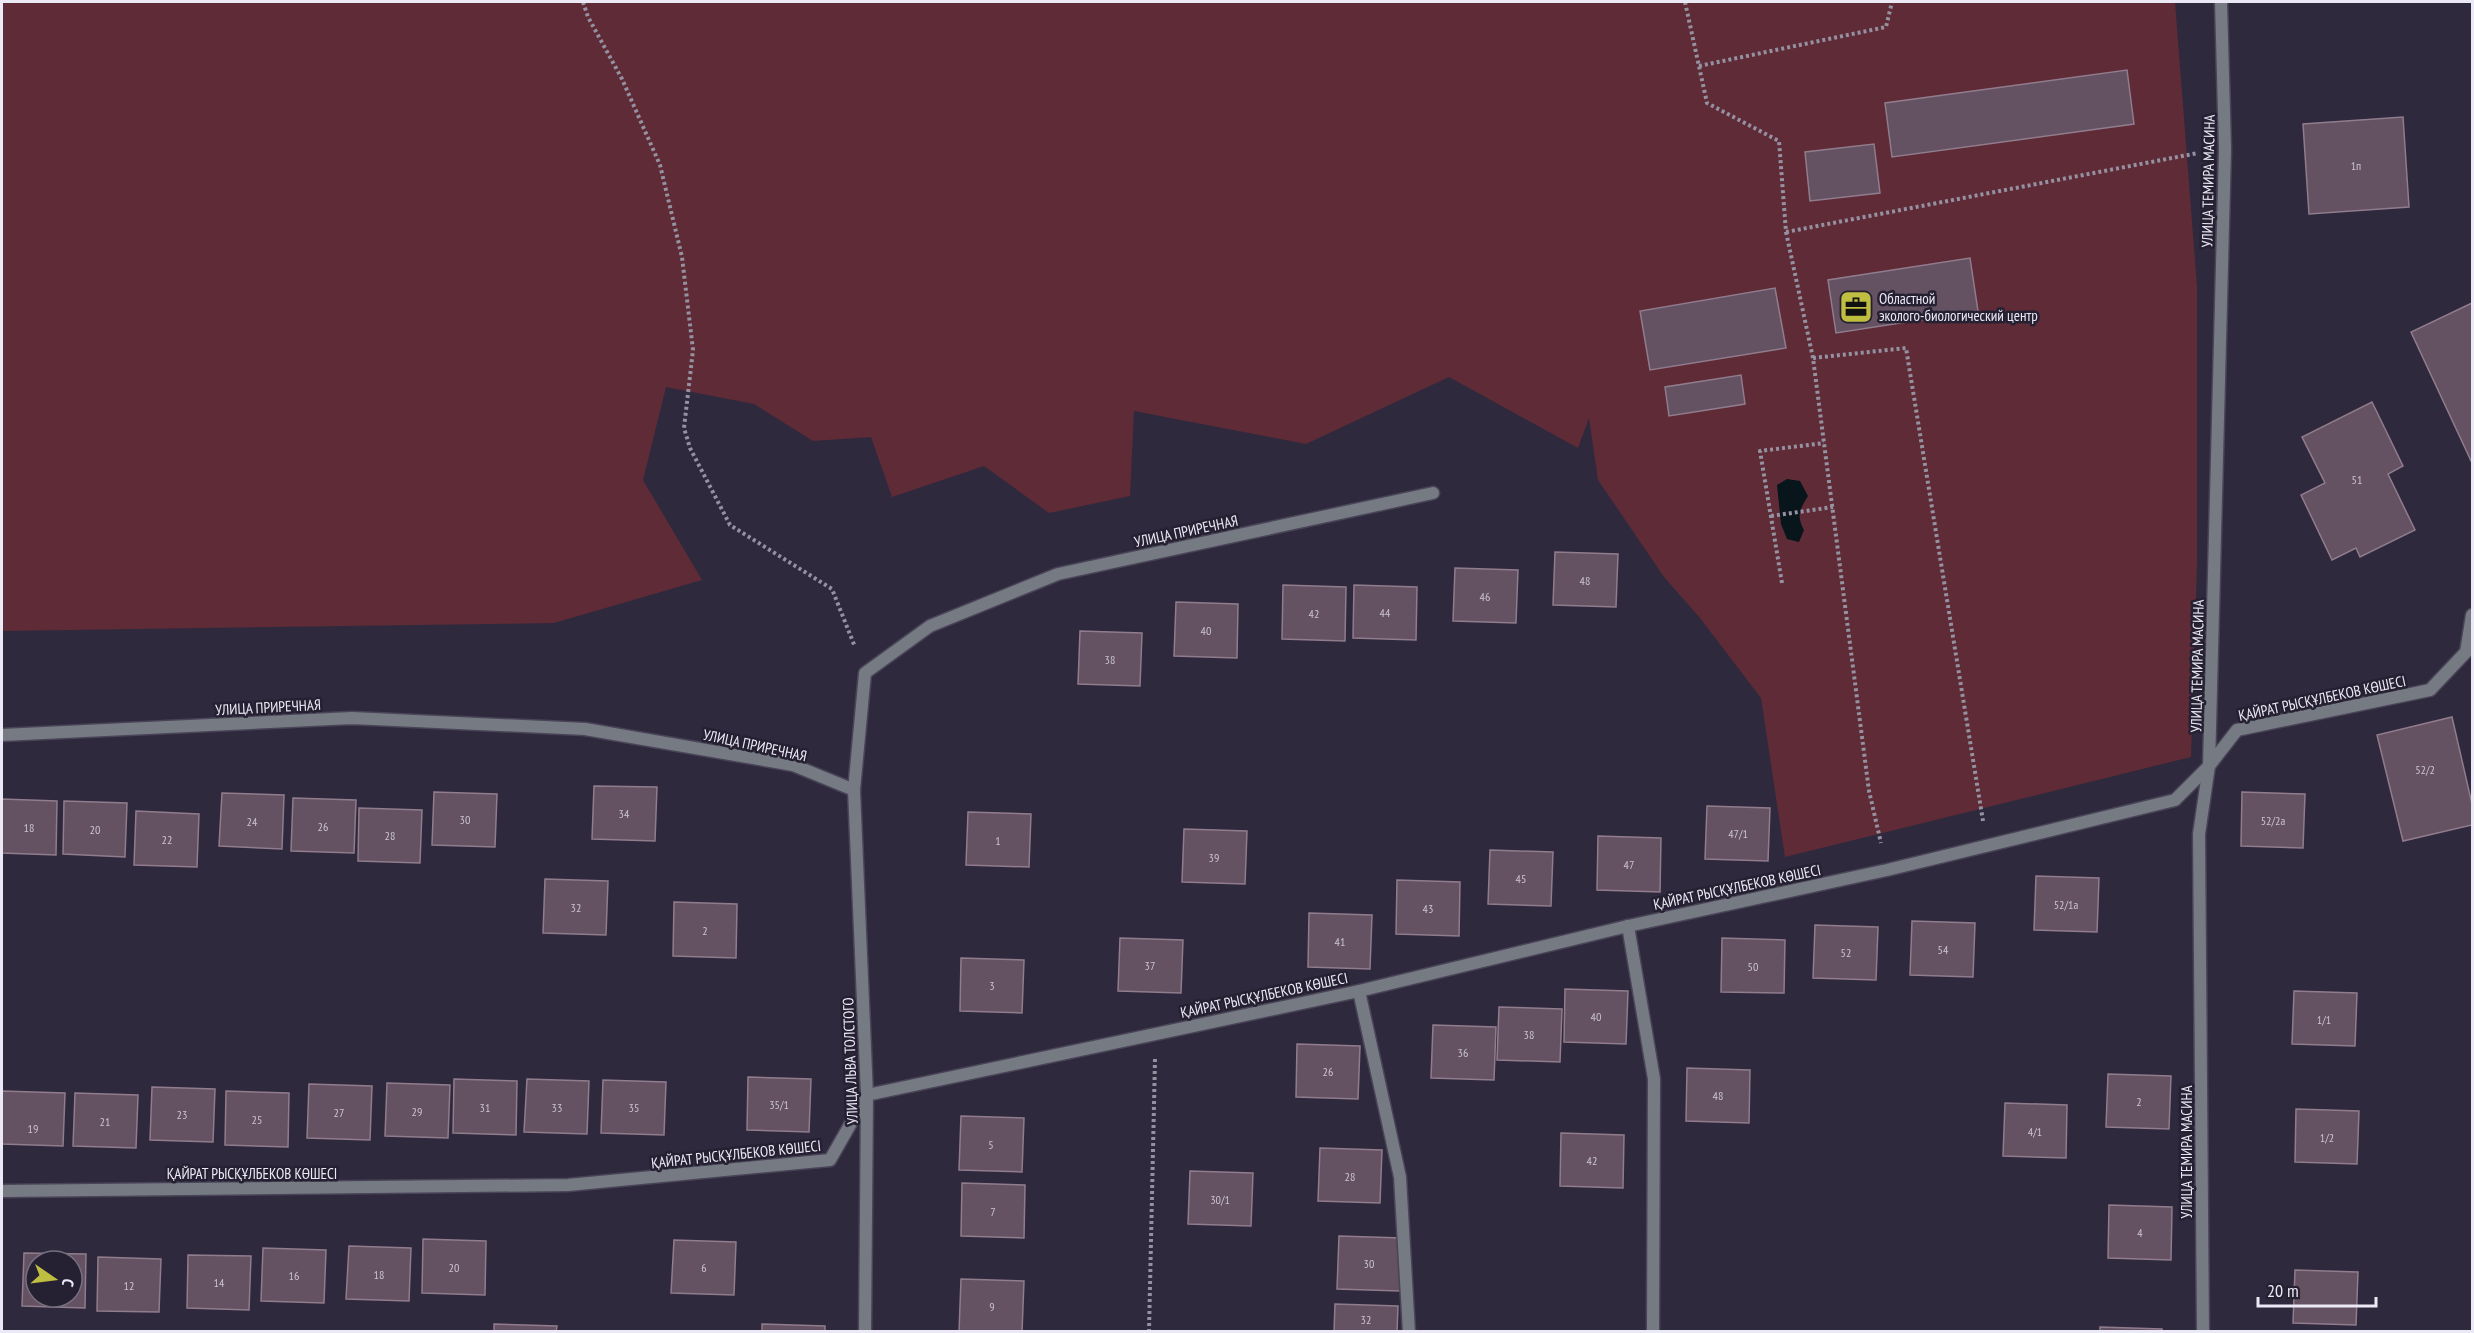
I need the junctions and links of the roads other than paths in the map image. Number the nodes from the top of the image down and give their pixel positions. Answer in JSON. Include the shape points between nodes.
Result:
{"nodes":[{"id":1,"x":2221,"y":2,"type":"edge"},
{"id":2,"x":1433,"y":493,"type":"dead end"},
{"id":3,"x":2472,"y":615,"type":"edge"},
{"id":4,"x":2469,"y":654,"type":"edge"},
{"id":5,"x":2,"y":735,"type":"edge"},
{"id":6,"x":2209,"y":766,"type":"junction"},
{"id":7,"x":854,"y":790,"type":"junction"},
{"id":8,"x":1628,"y":926,"type":"junction"},
{"id":9,"x":1359,"y":991,"type":"junction"},
{"id":10,"x":867,"y":1095,"type":"junction"},
{"id":11,"x":2,"y":1191,"type":"edge"},
{"id":12,"x":1653,"y":1329,"type":"dead end"},
{"id":13,"x":865,"y":1332,"type":"edge"},
{"id":14,"x":1408,"y":1332,"type":"edge"},
{"id":15,"x":2202,"y":1332,"type":"edge"}],
"edges":[{"from":1,"to":6,"type":"street","name":"УЛИЦА ТЕМИРА МАСИНА","via":[[2225,149]]},
{"from":2,"to":7,"type":"street","name":"УЛИЦА ПРИРЕЧНАЯ","via":[[1058,574],[930,626],[865,673]]},
{"from":3,"to":4,"type":"street","name":"ҚАЙРАТ РЫСҚҰЛБЕКОВ КӨШЕСІ"},
{"from":4,"to":6,"type":"street","name":"ҚАЙРАТ РЫСҚҰЛБЕКОВ КӨШЕСІ","via":[[2430,690],[2237,730]]},
{"from":5,"to":7,"type":"street","name":"УЛИЦА ПРИРЕЧНАЯ","via":[[352,718],[585,729],[793,765]]},
{"from":6,"to":8,"type":"street","name":"ҚАЙРАТ РЫСҚҰЛБЕКОВ КӨШЕСІ","via":[[2175,800],[1887,870]]},
{"from":6,"to":15,"type":"street","name":"УЛИЦА ТЕМИРА МАСИНА","via":[[2199,834]]},
{"from":7,"to":10,"type":"street","name":"УЛИЦА ЛЬВА ТОЛСТОГО"},
{"from":8,"to":9,"type":"street","name":"ҚАЙРАТ РЫСҚҰЛБЕКОВ КӨШЕСІ"},
{"from":8,"to":12,"type":"street","via":[[1654,1079]]},
{"from":9,"to":10,"type":"street","name":"ҚАЙРАТ РЫСҚҰЛБЕКОВ КӨШЕСІ"},
{"from":9,"to":14,"type":"street","via":[[1400,1177]]},
{"from":10,"to":11,"type":"street","name":"ҚАЙРАТ РЫСҚҰЛБЕКОВ КӨШЕСІ","via":[[830,1160],[568,1185]]},
{"from":10,"to":13,"type":"street","name":"УЛИЦА ЛЬВА ТОЛСТОГО"}]}
